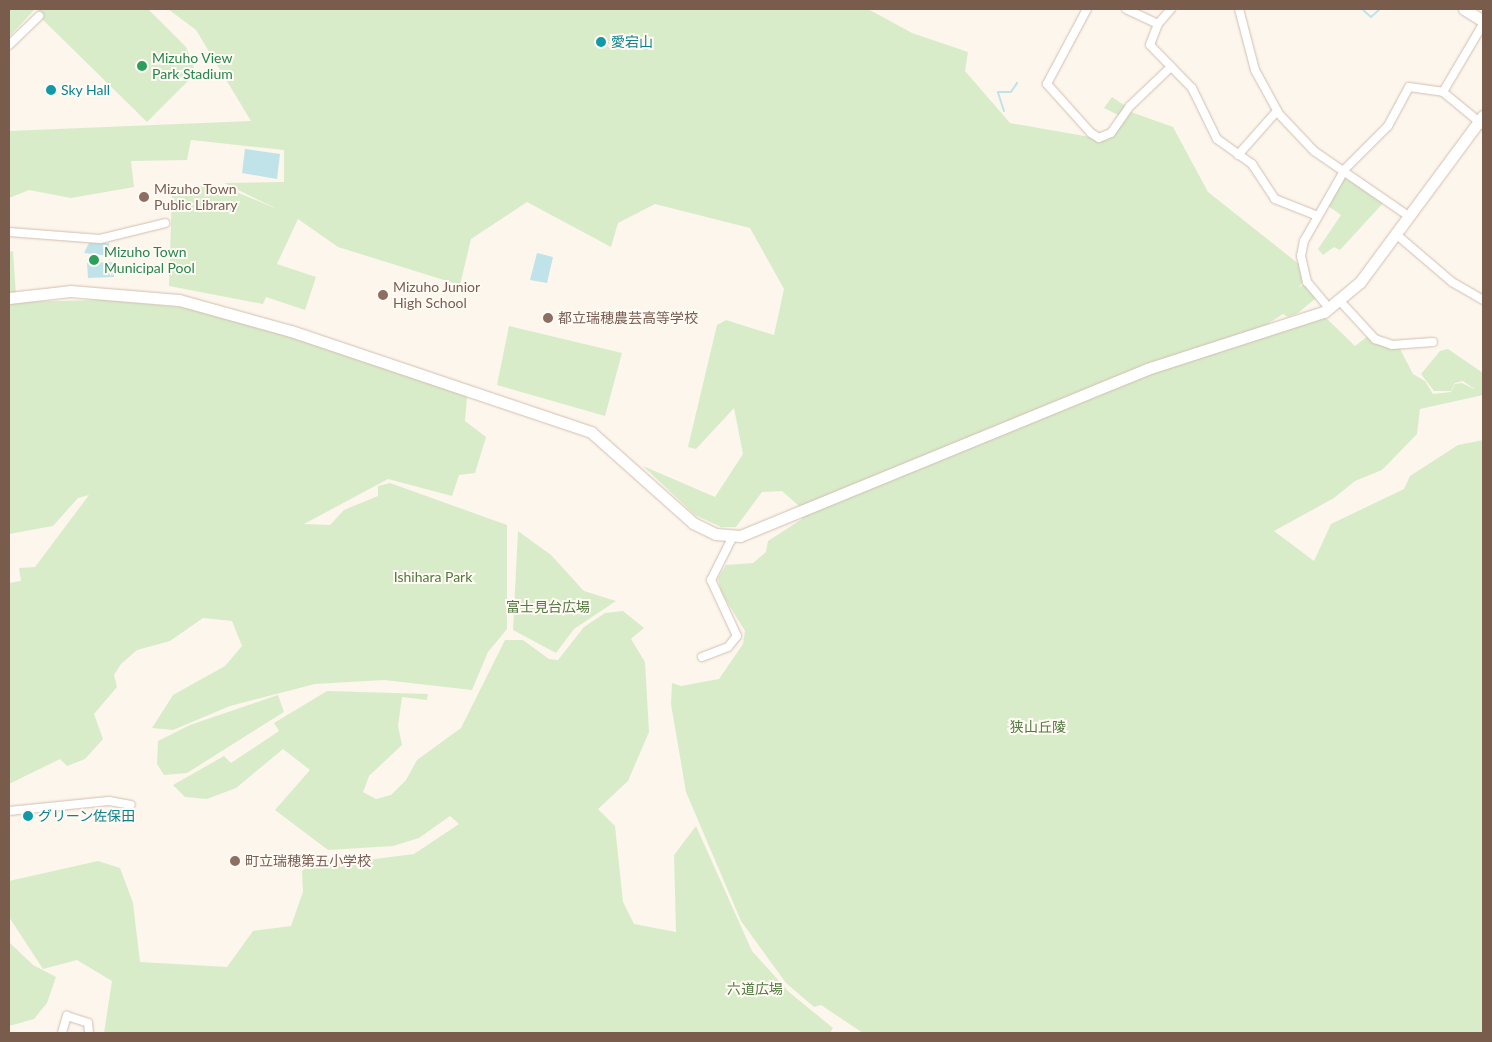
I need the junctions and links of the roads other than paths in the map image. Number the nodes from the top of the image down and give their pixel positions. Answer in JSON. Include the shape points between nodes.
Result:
{"nodes":[{"id":1,"x":1087,"y":9,"type":"edge"},
{"id":2,"x":1126,"y":9,"type":"edge"},
{"id":3,"x":1171,"y":9,"type":"edge"},
{"id":4,"x":1239,"y":9,"type":"edge"},
{"id":5,"x":1464,"y":9,"type":"edge"},
{"id":6,"x":39,"y":16,"type":"dead end"},
{"id":7,"x":1483,"y":20,"type":"edge"},
{"id":8,"x":1158,"y":24,"type":"junction"},
{"id":9,"x":1483,"y":24,"type":"edge"},
{"id":10,"x":9,"y":45,"type":"edge"},
{"id":11,"x":1171,"y":67,"type":"junction"},
{"id":12,"x":1443,"y":92,"type":"junction"},
{"id":13,"x":1277,"y":111,"type":"junction"},
{"id":14,"x":1482,"y":121,"type":"edge"},
{"id":15,"x":1238,"y":155,"type":"junction"},
{"id":16,"x":1345,"y":169,"type":"junction"},
{"id":17,"x":1318,"y":216,"type":"junction"},
{"id":18,"x":1410,"y":218,"type":"junction"},
{"id":19,"x":166,"y":223,"type":"dead end"},
{"id":20,"x":9,"y":232,"type":"edge"},
{"id":21,"x":1397,"y":235,"type":"junction"},
{"id":22,"x":9,"y":298,"type":"edge"},
{"id":23,"x":1483,"y":300,"type":"edge"},
{"id":24,"x":1340,"y":301,"type":"junction"},
{"id":25,"x":1329,"y":308,"type":"junction"},
{"id":26,"x":1433,"y":342,"type":"dead end"},
{"id":27,"x":733,"y":536,"type":"junction"},
{"id":28,"x":702,"y":657,"type":"dead end"},
{"id":29,"x":130,"y":805,"type":"dead end"},
{"id":30,"x":9,"y":811,"type":"edge"},
{"id":31,"x":62,"y":1033,"type":"edge"},
{"id":32,"x":89,"y":1033,"type":"edge"}],
"edges":[{"from":1,"to":11,"type":"street","via":[[1047,84],[1091,133],[1099,138],[1111,134],[1130,106]]},
{"from":2,"to":8,"type":"street"},
{"from":3,"to":8,"type":"street"},
{"from":4,"to":13,"type":"street","via":[[1255,70]]},
{"from":5,"to":7,"type":"street"},
{"from":6,"to":10,"type":"street"},
{"from":8,"to":11,"type":"street","via":[[1150,45]]},
{"from":9,"to":12,"type":"street"},
{"from":11,"to":15,"type":"street","via":[[1192,88],[1217,140]]},
{"from":12,"to":14,"type":"street"},
{"from":12,"to":16,"type":"street","via":[[1409,88],[1388,126]]},
{"from":13,"to":15,"type":"street"},
{"from":13,"to":16,"type":"street","via":[[1314,151]]},
{"from":14,"to":18,"type":"street"},
{"from":15,"to":17,"type":"street","via":[[1252,164],[1275,198]]},
{"from":16,"to":17,"type":"street"},
{"from":16,"to":18,"type":"street"},
{"from":17,"to":25,"type":"street","via":[[1300,256],[1307,282]]},
{"from":18,"to":21,"type":"street"},
{"from":19,"to":20,"type":"street","via":[[100,239]]},
{"from":21,"to":23,"type":"street","via":[[1452,282]]},
{"from":21,"to":24,"type":"street"},
{"from":22,"to":27,"type":"street","via":[[70,291],[179,300],[292,331],[591,432],[624,457],[693,523]]},
{"from":24,"to":25,"type":"street"},
{"from":24,"to":26,"type":"street","via":[[1374,339],[1392,345]]},
{"from":25,"to":27,"type":"street","via":[[1147,369],[926,457],[780,522]]},
{"from":27,"to":28,"type":"street","via":[[711,580],[737,636],[728,647]]},
{"from":29,"to":30,"type":"street","via":[[110,801]]},
{"from":31,"to":32,"type":"street","via":[[67,1016],[88,1022]]}]}
